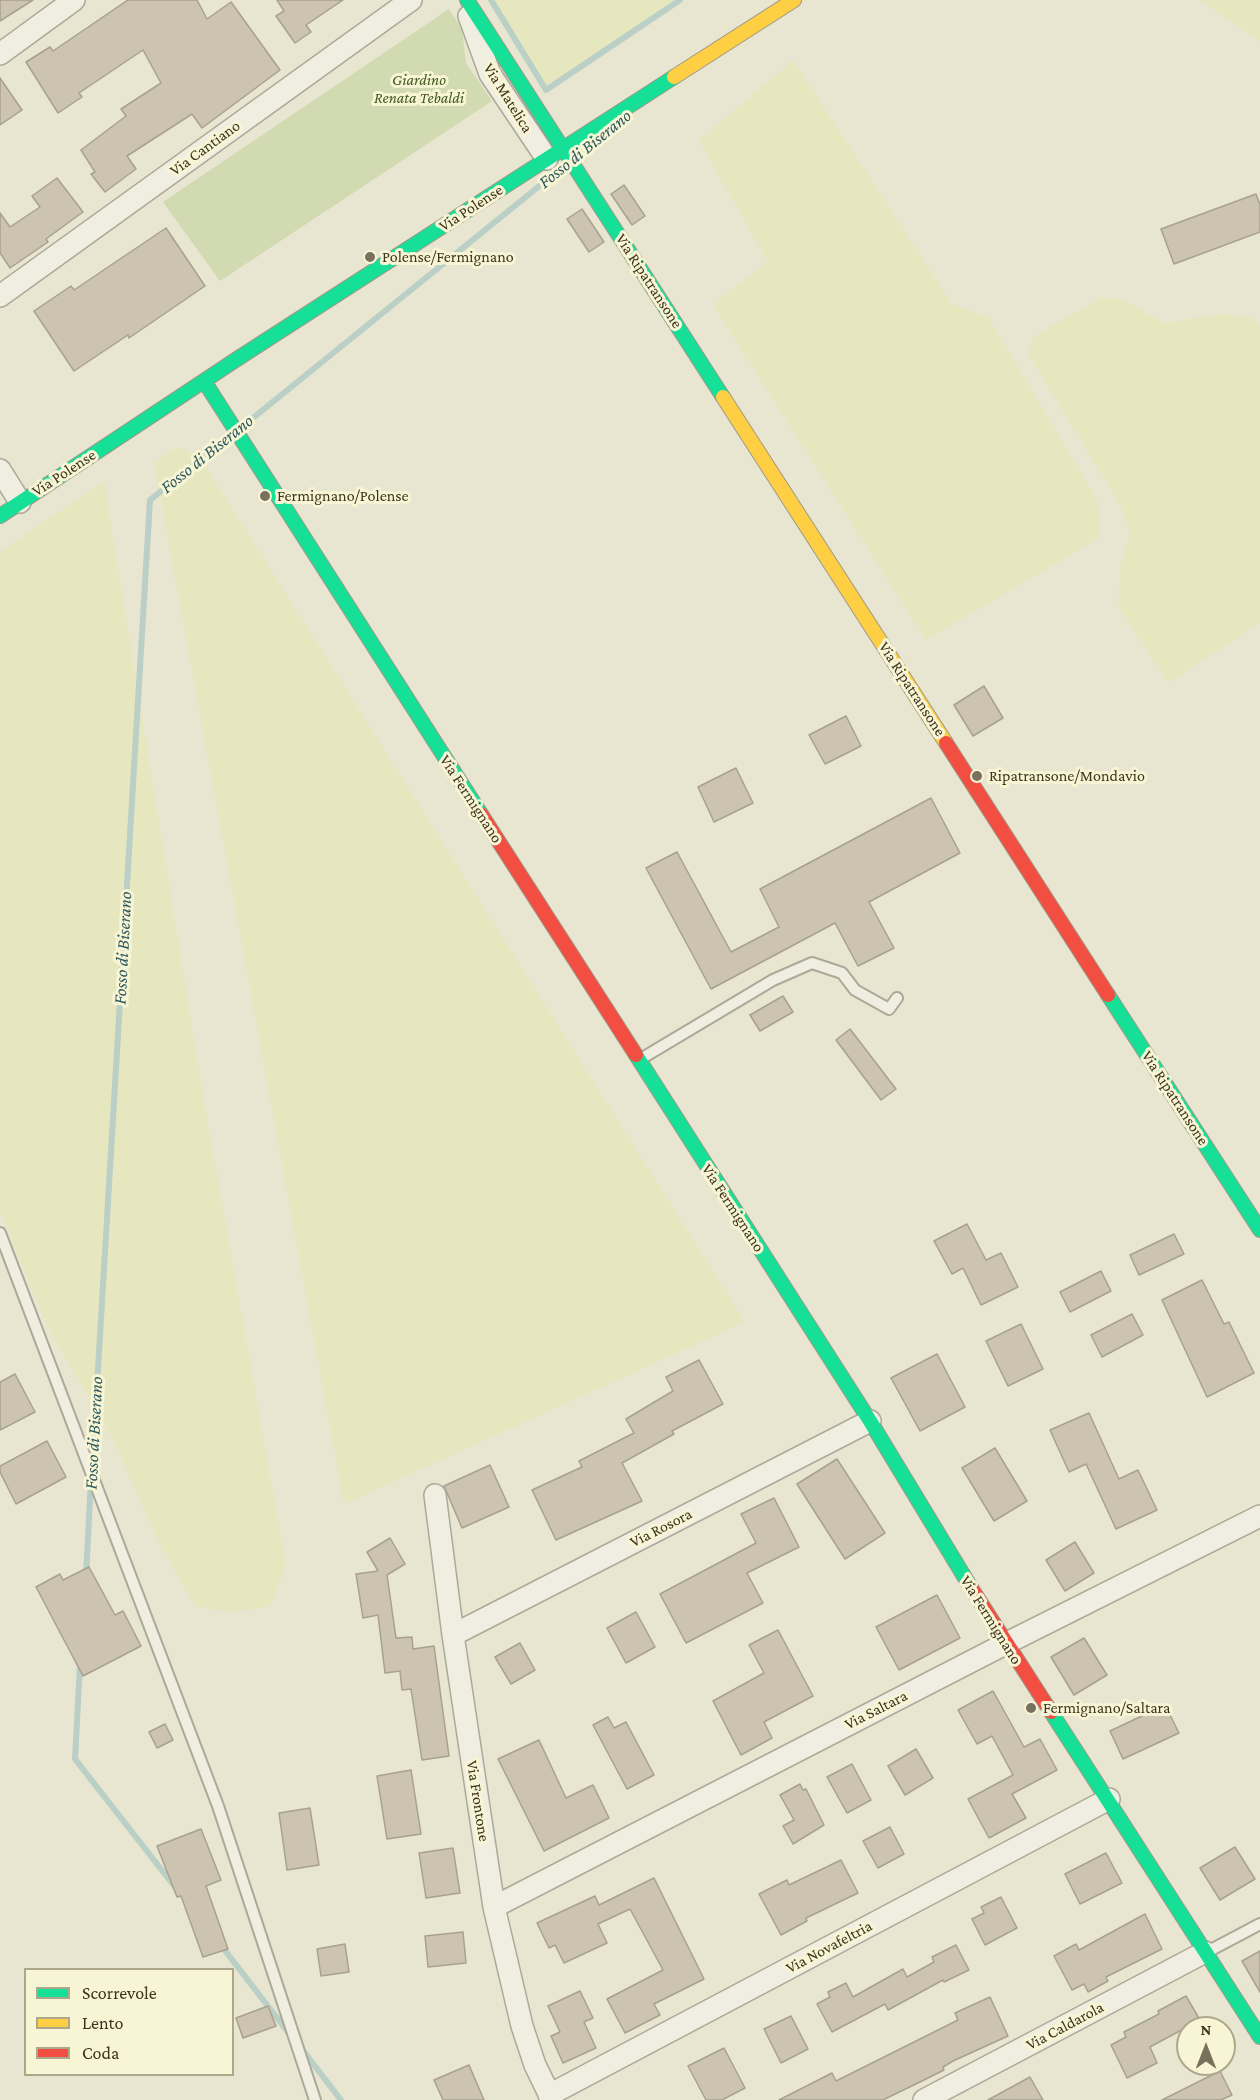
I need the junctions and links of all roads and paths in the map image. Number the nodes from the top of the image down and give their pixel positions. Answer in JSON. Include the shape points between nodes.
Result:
{"nodes":[{"id":1,"x":74,"y":0,"type":"edge"},
{"id":2,"x":411,"y":0,"type":"edge"},
{"id":3,"x":466,"y":0,"type":"edge"},
{"id":4,"x":794,"y":0,"type":"edge"},
{"id":5,"x":0,"y":54,"type":"edge"},
{"id":6,"x":556,"y":154,"type":"junction"},
{"id":7,"x":0,"y":296,"type":"edge"},
{"id":8,"x":204,"y":381,"type":"junction"},
{"id":9,"x":0,"y":470,"type":"edge"},
{"id":10,"x":20,"y":502,"type":"junction"},
{"id":11,"x":0,"y":516,"type":"edge"},
{"id":12,"x":897,"y":998,"type":"dead end"},
{"id":13,"x":639,"y":1060,"type":"junction"},
{"id":14,"x":1260,"y":1230,"type":"edge"},
{"id":15,"x":0,"y":1233,"type":"edge"},
{"id":16,"x":870,"y":1422,"type":"junction"},
{"id":17,"x":435,"y":1495,"type":"dead end"},
{"id":18,"x":1260,"y":1516,"type":"edge"},
{"id":19,"x":453,"y":1635,"type":"junction"},
{"id":20,"x":1005,"y":1644,"type":"junction"},
{"id":21,"x":1109,"y":1799,"type":"junction"},
{"id":22,"x":494,"y":1908,"type":"junction"},
{"id":23,"x":1260,"y":1924,"type":"edge"},
{"id":24,"x":1205,"y":1952,"type":"junction"},
{"id":25,"x":1260,"y":2037,"type":"edge"},
{"id":26,"x":550,"y":2097,"type":"edge"},
{"id":27,"x":315,"y":2100,"type":"edge"},
{"id":28,"x":924,"y":2100,"type":"edge"}],
"edges":[{"from":1,"to":5,"type":"street"},
{"from":2,"to":7,"type":"street","name":"Via Cantiano"},
{"from":3,"to":6,"type":"street","name":"Via Matelica","via":[[484,61],[520,101]]},
{"from":4,"to":6,"type":"street","name":"Via Polense"},
{"from":6,"to":8,"type":"street","name":"Via Polense"},
{"from":6,"to":14,"type":"street","name":"Via Ripatransone"},
{"from":8,"to":10,"type":"street","name":"Via Polense"},
{"from":8,"to":13,"type":"street","name":"Via Fermignano"},
{"from":9,"to":10,"type":"street"},
{"from":10,"to":11,"type":"street","name":"Via Polense"},
{"from":12,"to":13,"type":"lane","via":[[889,1009],[855,990],[842,973],[812,963],[773,980]]},
{"from":13,"to":16,"type":"street","name":"Via Fermignano"},
{"from":15,"to":27,"type":"lane","via":[[218,1806]]},
{"from":16,"to":19,"type":"street","name":"Via Rosora"},
{"from":16,"to":20,"type":"street","name":"Via Fermignano"},
{"from":17,"to":19,"type":"street","name":"Via Frontone"},
{"from":18,"to":20,"type":"street","name":"Via Saltara"},
{"from":19,"to":22,"type":"street","name":"Via Frontone"},
{"from":20,"to":21,"type":"street","name":"Via Fermignano"},
{"from":20,"to":22,"type":"street","name":"Via Saltara"},
{"from":21,"to":24,"type":"street","name":"Via Fermignano"},
{"from":21,"to":26,"type":"street","name":"Via Novafeltria"},
{"from":22,"to":26,"type":"street","name":"Via Frontone","via":[[522,2026]]},
{"from":23,"to":24,"type":"lane"},
{"from":24,"to":25,"type":"street","name":"Via Fermignano"},
{"from":24,"to":28,"type":"street","name":"Via Caldarola"}]}
